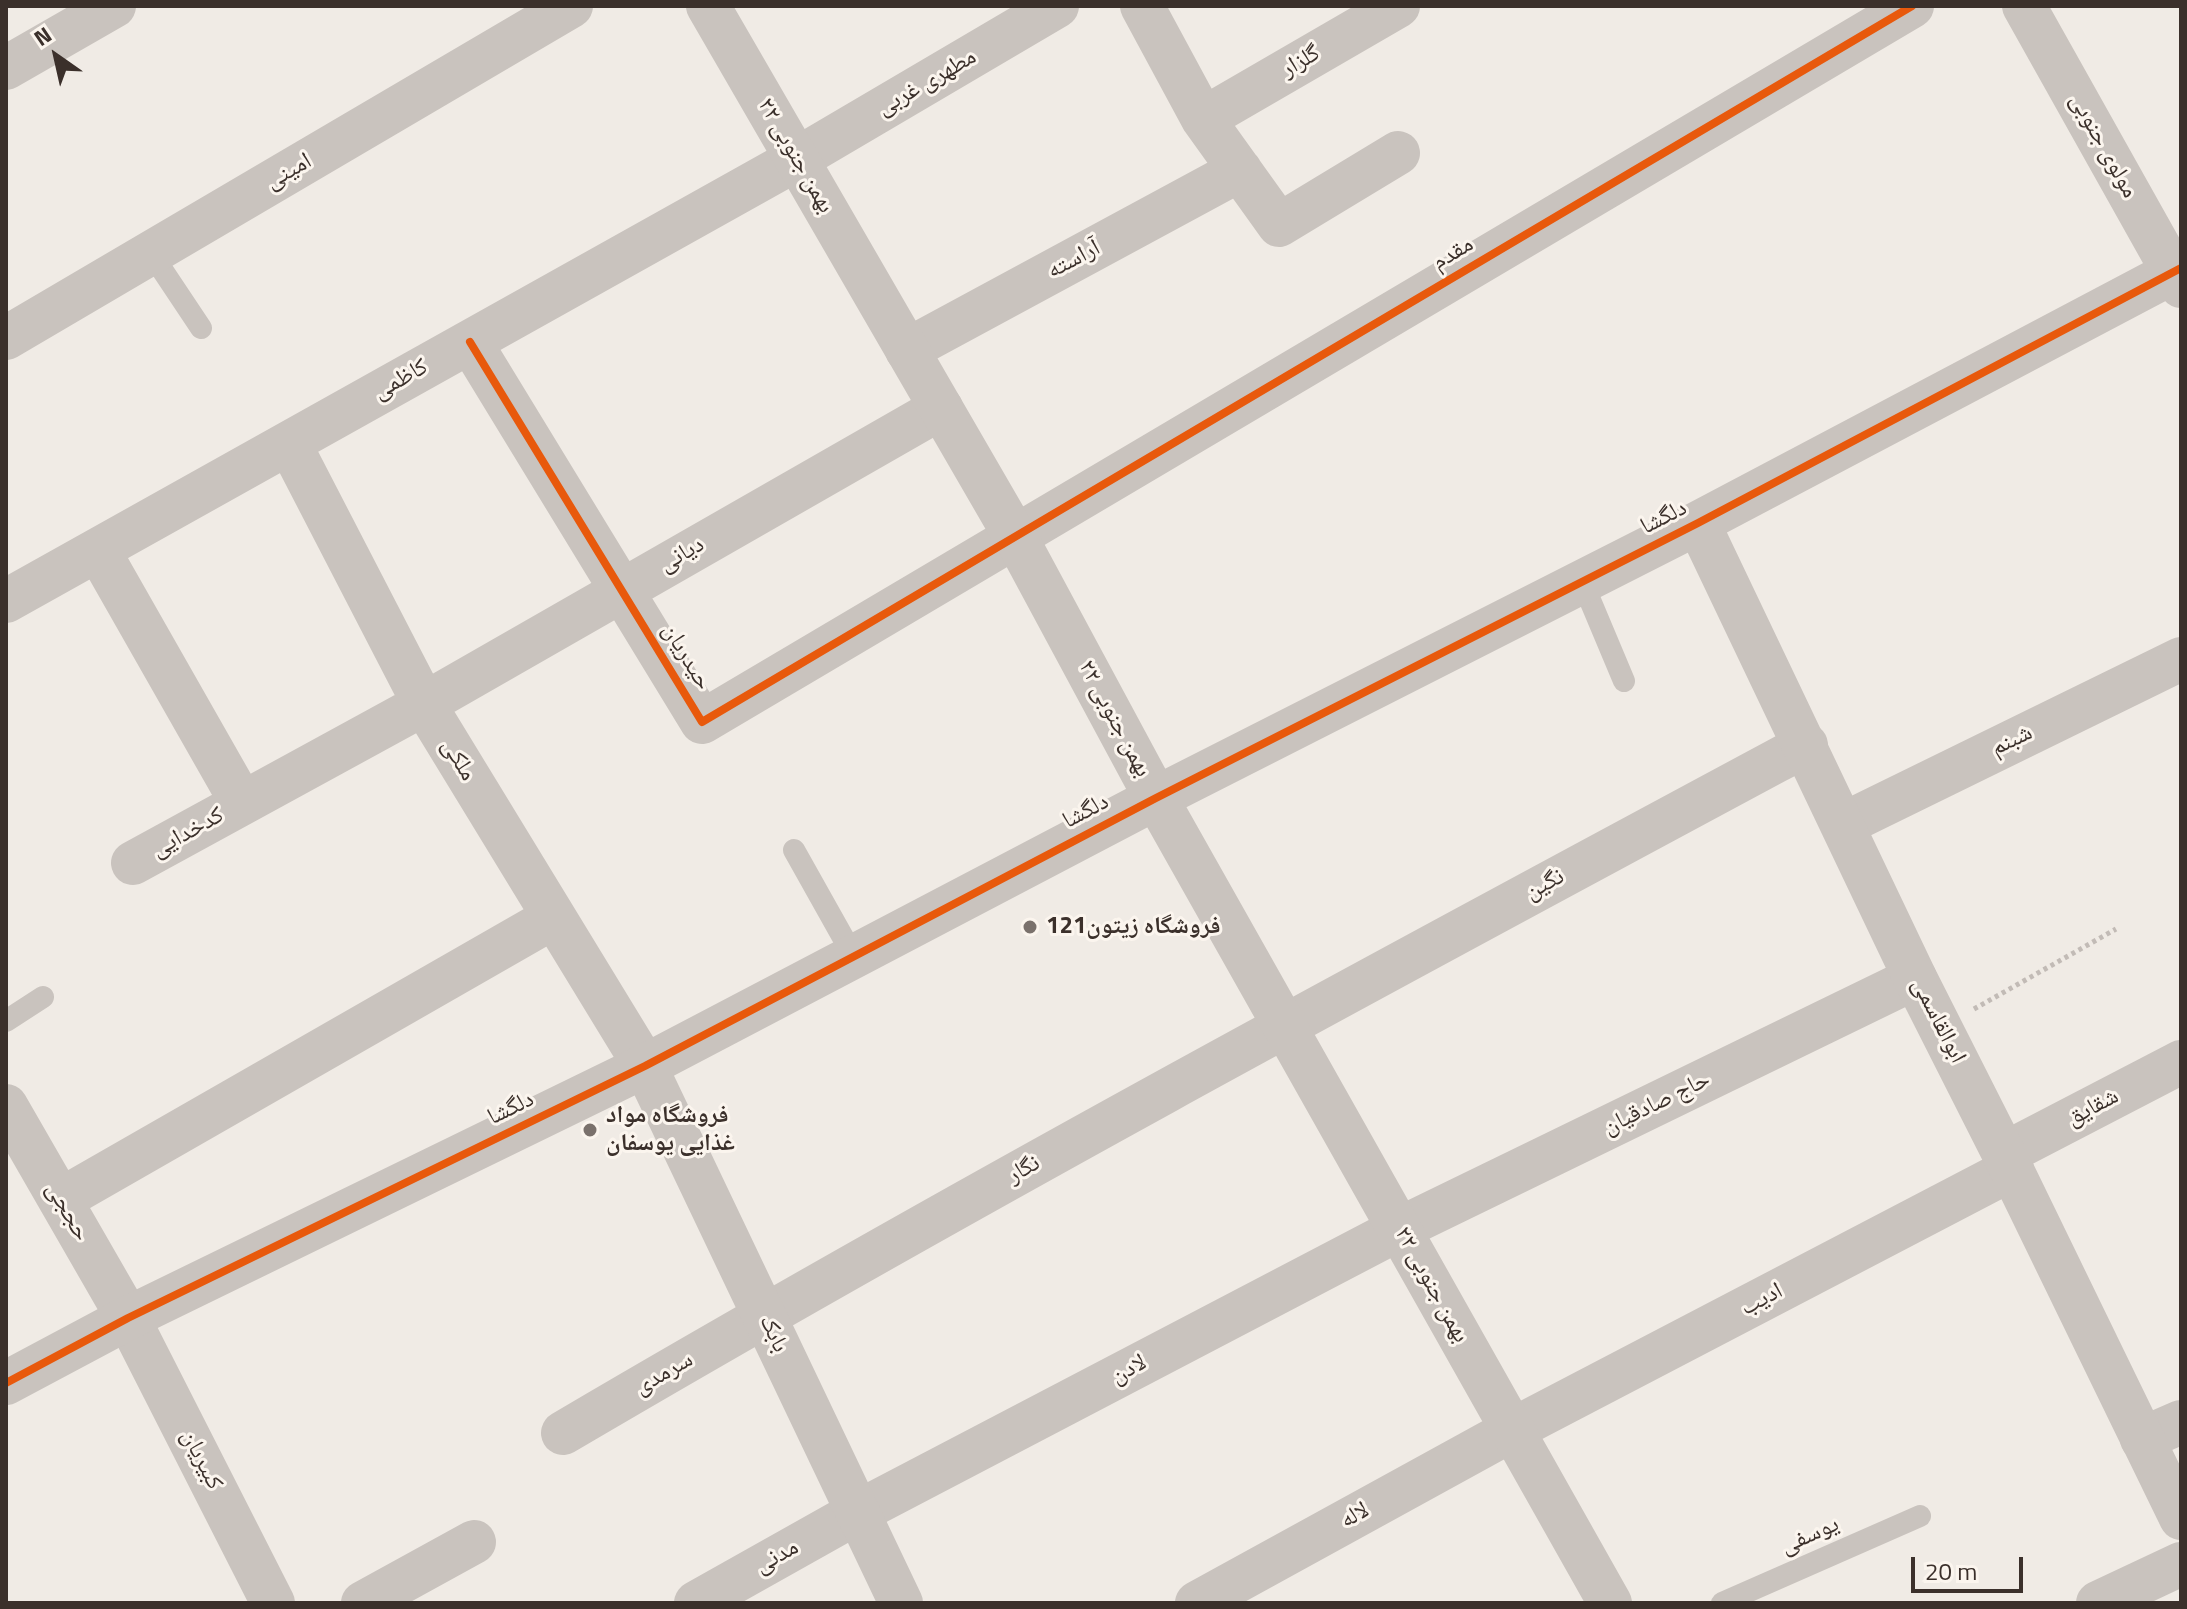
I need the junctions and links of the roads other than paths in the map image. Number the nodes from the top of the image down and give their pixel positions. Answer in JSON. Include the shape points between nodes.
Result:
{"nodes":[{"id":1,"x":114,"y":6,"type":"edge"},
{"id":2,"x":571,"y":6,"type":"edge"},
{"id":3,"x":708,"y":6,"type":"edge"},
{"id":4,"x":1057,"y":6,"type":"edge"},
{"id":5,"x":1142,"y":6,"type":"edge"},
{"id":6,"x":1398,"y":6,"type":"edge"},
{"id":7,"x":1912,"y":6,"type":"edge"},
{"id":8,"x":2024,"y":6,"type":"edge"},
{"id":9,"x":6,"y":68,"type":"edge"},
{"id":10,"x":1203,"y":119,"type":"junction"},
{"id":11,"x":1398,"y":153,"type":"dead end"},
{"id":12,"x":797,"y":159,"type":"junction"},
{"id":13,"x":1240,"y":170,"type":"junction"},
{"id":14,"x":151,"y":253,"type":"junction"},
{"id":15,"x":2179,"y":275,"type":"edge"},
{"id":16,"x":201,"y":328,"type":"dead end"},
{"id":17,"x":6,"y":338,"type":"edge"},
{"id":18,"x":470,"y":342,"type":"junction"},
{"id":19,"x":907,"y":350,"type":"junction"},
{"id":20,"x":941,"y":408,"type":"junction"},
{"id":21,"x":289,"y":443,"type":"junction"},
{"id":22,"x":1698,"y":523,"type":"junction"},
{"id":23,"x":1015,"y":536,"type":"junction"},
{"id":24,"x":98,"y":550,"type":"junction"},
{"id":25,"x":1582,"y":581,"type":"junction"},
{"id":26,"x":621,"y":589,"type":"junction"},
{"id":27,"x":6,"y":601,"type":"edge"},
{"id":28,"x":2181,"y":659,"type":"edge"},
{"id":29,"x":1624,"y":681,"type":"dead end"},
{"id":30,"x":424,"y":704,"type":"junction"},
{"id":31,"x":1806,"y":745,"type":"junction"},
{"id":32,"x":1156,"y":798,"type":"junction"},
{"id":33,"x":242,"y":803,"type":"junction"},
{"id":34,"x":1844,"y":824,"type":"junction"},
{"id":35,"x":794,"y":850,"type":"dead end"},
{"id":36,"x":133,"y":863,"type":"dead end"},
{"id":37,"x":554,"y":917,"type":"junction"},
{"id":38,"x":854,"y":957,"type":"junction"},
{"id":39,"x":1915,"y":978,"type":"junction"},
{"id":40,"x":43,"y":997,"type":"dead end"},
{"id":41,"x":6,"y":1021,"type":"edge"},
{"id":42,"x":1284,"y":1025,"type":"junction"},
{"id":43,"x":2181,"y":1062,"type":"edge"},
{"id":44,"x":645,"y":1066,"type":"junction"},
{"id":45,"x":6,"y":1106,"type":"edge"},
{"id":46,"x":2008,"y":1162,"type":"junction"},
{"id":47,"x":60,"y":1200,"type":"junction"},
{"id":48,"x":1399,"y":1229,"type":"junction"},
{"id":49,"x":764,"y":1314,"type":"junction"},
{"id":50,"x":128,"y":1318,"type":"junction"},
{"id":51,"x":6,"y":1383,"type":"edge"},
{"id":52,"x":1512,"y":1430,"type":"junction"},
{"id":53,"x":2162,"y":1430,"type":"edge"},
{"id":54,"x":563,"y":1433,"type":"dead end"},
{"id":55,"x":858,"y":1512,"type":"junction"},
{"id":56,"x":1920,"y":1516,"type":"dead end"},
{"id":57,"x":2181,"y":1518,"type":"edge"},
{"id":58,"x":474,"y":1542,"type":"dead end"},
{"id":59,"x":2181,"y":1564,"type":"edge"},
{"id":60,"x":1599,"y":1599,"type":"edge"},
{"id":61,"x":273,"y":1603,"type":"edge"},
{"id":62,"x":363,"y":1603,"type":"edge"},
{"id":63,"x":696,"y":1603,"type":"edge"},
{"id":64,"x":901,"y":1603,"type":"edge"},
{"id":65,"x":1197,"y":1603,"type":"edge"},
{"id":66,"x":1722,"y":1603,"type":"edge"},
{"id":67,"x":2098,"y":1603,"type":"edge"}],
"edges":[{"from":1,"to":9,"type":"street"},
{"from":2,"to":14,"type":"street","name":"امینی"},
{"from":3,"to":12,"type":"street","name":"۲۲ بهمن جنوبی"},
{"from":4,"to":12,"type":"street","name":"مطهری غربی"},
{"from":5,"to":10,"type":"street"},
{"from":6,"to":10,"type":"street","name":"گلزار"},
{"from":7,"to":23,"type":"street","name":"مقدم"},
{"from":8,"to":15,"type":"street","name":"مولوی جنوبی"},
{"from":10,"to":13,"type":"street"},
{"from":11,"to":13,"type":"street","via":[[1279,225]]},
{"from":12,"to":18,"type":"street","name":"کاظمی"},
{"from":12,"to":19,"type":"street","name":"۲۲ بهمن جنوبی"},
{"from":13,"to":19,"type":"street","name":"آراسته"},
{"from":14,"to":16,"type":"lane"},
{"from":14,"to":17,"type":"street","name":"امینی"},
{"from":15,"to":22,"type":"street","name":"دلگشا"},
{"from":18,"to":21,"type":"street","name":"کاظمی"},
{"from":18,"to":26,"type":"street","name":"حیدریان"},
{"from":19,"to":20,"type":"street","name":"۲۲ بهمن جنوبی"},
{"from":20,"to":23,"type":"street","name":"۲۲ بهمن جنوبی"},
{"from":20,"to":26,"type":"street","name":"دیانی"},
{"from":21,"to":24,"type":"street","name":"کاظمی"},
{"from":21,"to":30,"type":"street","name":"ملکی"},
{"from":22,"to":25,"type":"street","name":"دلگشا"},
{"from":22,"to":31,"type":"street","name":"ابوالقاسمی"},
{"from":23,"to":26,"type":"street","name":"حیدریان","via":[[702,722]]},
{"from":23,"to":32,"type":"street","name":"۲۲ بهمن جنوبی"},
{"from":24,"to":27,"type":"street","name":"کاظمی"},
{"from":24,"to":33,"type":"street"},
{"from":25,"to":29,"type":"lane"},
{"from":25,"to":32,"type":"street","name":"دلگشا"},
{"from":26,"to":30,"type":"street","name":"دیانی"},
{"from":28,"to":34,"type":"street","name":"شبنم"},
{"from":30,"to":33,"type":"street","name":"کدخدایی"},
{"from":30,"to":37,"type":"street","name":"ملکی"},
{"from":31,"to":34,"type":"street","name":"ابوالقاسمی"},
{"from":31,"to":42,"type":"street","name":"نگین"},
{"from":32,"to":38,"type":"street","name":"دلگشا"},
{"from":32,"to":42,"type":"street","name":"۲۲ بهمن جنوبی"},
{"from":33,"to":36,"type":"street","name":"کدخدایی"},
{"from":34,"to":39,"type":"street","name":"ابوالقاسمی"},
{"from":35,"to":38,"type":"lane"},
{"from":37,"to":44,"type":"street","name":"ملکی"},
{"from":37,"to":47,"type":"street"},
{"from":38,"to":44,"type":"street","name":"دلگشا"},
{"from":39,"to":46,"type":"street","name":"ابوالقاسمی"},
{"from":39,"to":48,"type":"street","name":"حاج صادقیان"},
{"from":40,"to":41,"type":"lane"},
{"from":42,"to":48,"type":"street","name":"۲۲ بهمن جنوبی"},
{"from":42,"to":49,"type":"street","name":"نگار"},
{"from":43,"to":46,"type":"street","name":"شقایق"},
{"from":44,"to":49,"type":"street","name":"بابک"},
{"from":44,"to":50,"type":"street","name":"دلگشا"},
{"from":45,"to":47,"type":"street","name":"حججی"},
{"from":46,"to":52,"type":"street","name":"ادیب"},
{"from":46,"to":53,"type":"street","name":"ابوالقاسمی"},
{"from":47,"to":50,"type":"street","name":"حججی"},
{"from":48,"to":52,"type":"street","name":"۲۲ بهمن جنوبی"},
{"from":48,"to":55,"type":"street","name":"لادن"},
{"from":49,"to":54,"type":"street","name":"سرمدی"},
{"from":49,"to":55,"type":"street","name":"بابک"},
{"from":50,"to":51,"type":"street","name":"دلگشا"},
{"from":50,"to":61,"type":"street","name":"کبیریان"},
{"from":52,"to":60,"type":"street","name":"۲۲ بهمن جنوبی"},
{"from":52,"to":65,"type":"street","name":"لاله"},
{"from":53,"to":57,"type":"street","name":"ابوالقاسمی"},
{"from":55,"to":63,"type":"street","name":"مدنی"},
{"from":55,"to":64,"type":"street","name":"بابک"},
{"from":56,"to":66,"type":"lane","name":"یوسفی"},
{"from":58,"to":62,"type":"street"},
{"from":59,"to":67,"type":"street"}]}
